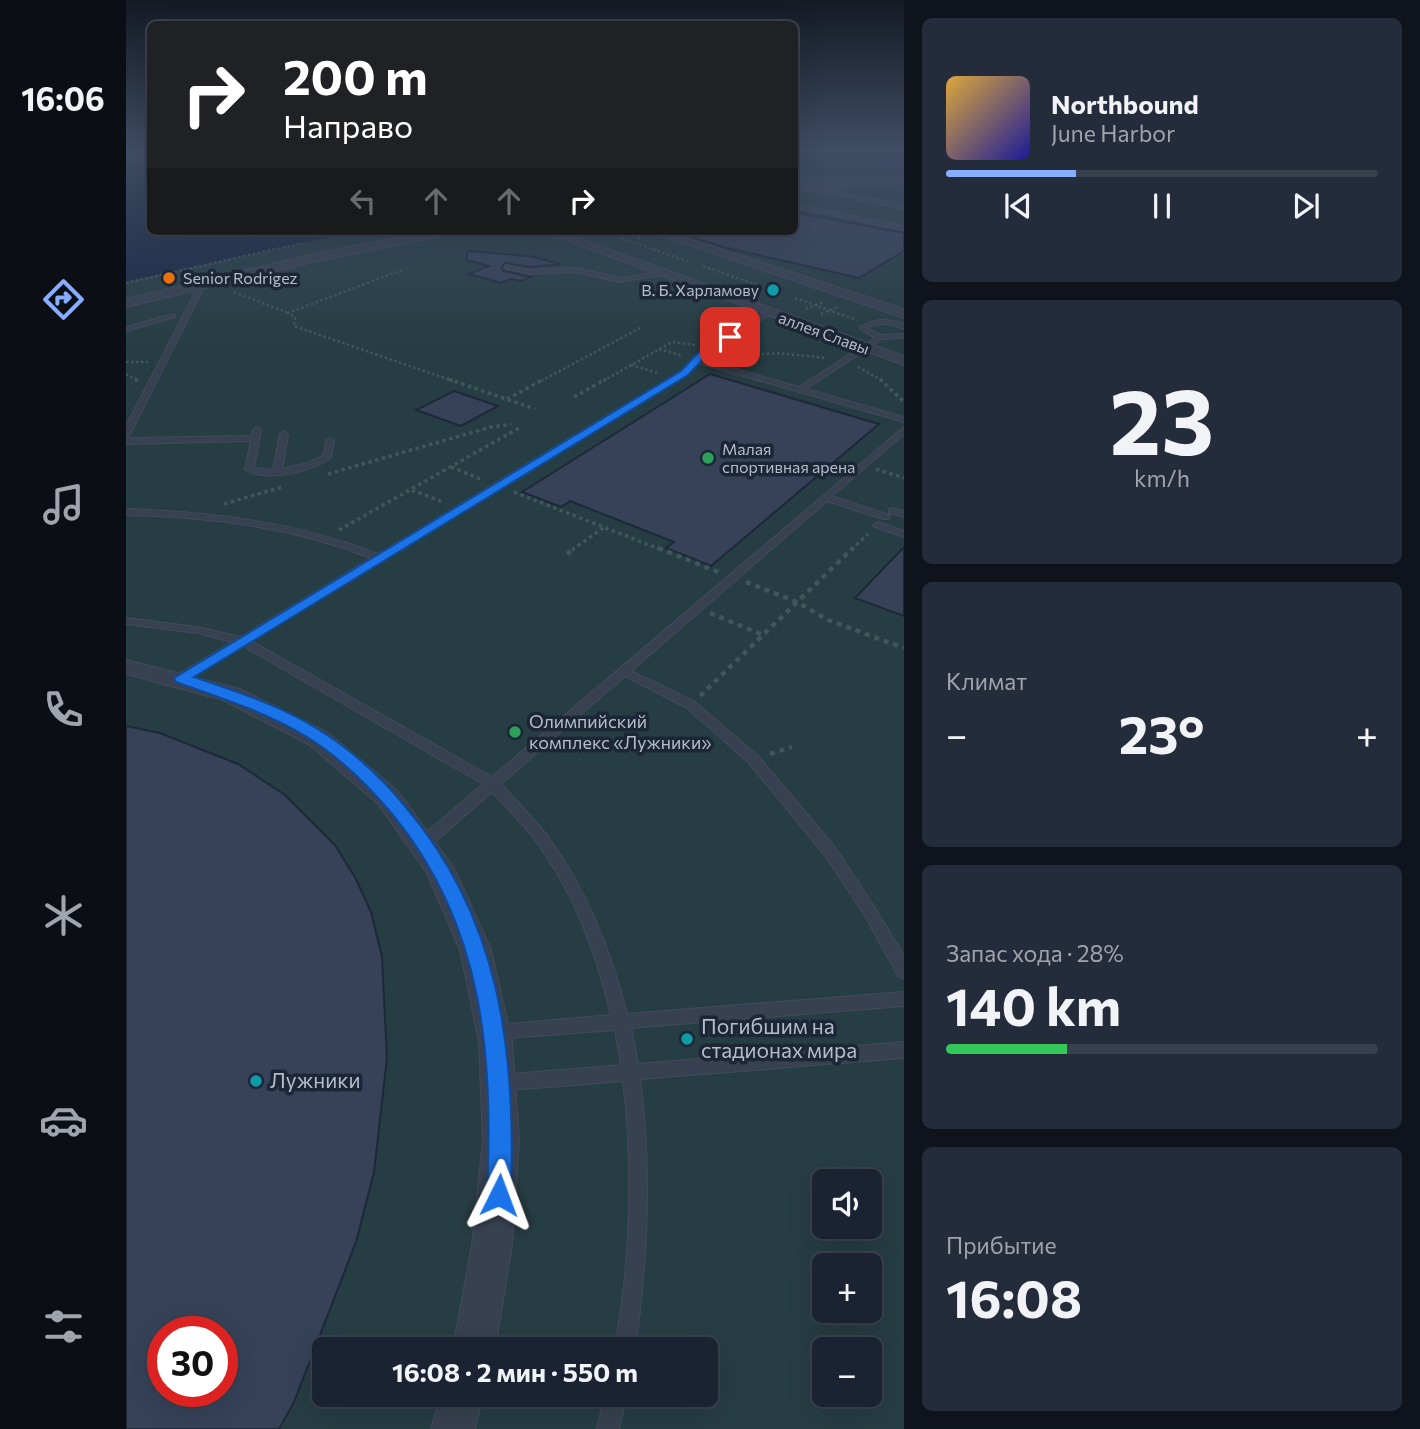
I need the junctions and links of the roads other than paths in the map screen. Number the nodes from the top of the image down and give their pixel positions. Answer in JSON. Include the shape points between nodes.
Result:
{"nodes":[{"id":1,"x":850,"y":217,"type":"edge"},
{"id":2,"x":904,"y":228,"type":"edge"},
{"id":3,"x":430,"y":235,"type":"edge"},
{"id":4,"x":558,"y":235,"type":"edge"},
{"id":5,"x":650,"y":238,"type":"edge"},
{"id":6,"x":506,"y":267,"type":"dead end"},
{"id":7,"x":663,"y":274,"type":"junction"},
{"id":8,"x":203,"y":283,"type":"junction"},
{"id":9,"x":126,"y":303,"type":"edge"},
{"id":10,"x":770,"y":313,"type":"junction"},
{"id":11,"x":173,"y":316,"type":"dead end"},
{"id":12,"x":902,"y":321,"type":"edge"},
{"id":13,"x":145,"y":324,"type":"junction"},
{"id":14,"x":182,"y":325,"type":"junction"},
{"id":15,"x":126,"y":329,"type":"edge"},
{"id":16,"x":904,"y":336,"type":"edge"},
{"id":17,"x":881,"y":337,"type":"junction"},
{"id":18,"x":865,"y":347,"type":"junction"},
{"id":19,"x":697,"y":360,"type":"junction"},
{"id":20,"x":904,"y":361,"type":"edge"},
{"id":21,"x":800,"y":390,"type":"junction"},
{"id":22,"x":904,"y":420,"type":"edge"},
{"id":23,"x":904,"y":429,"type":"edge"},
{"id":24,"x":126,"y":434,"type":"edge"},
{"id":25,"x":284,"y":434,"type":"dead end"},
{"id":26,"x":126,"y":441,"type":"edge"},
{"id":27,"x":330,"y":441,"type":"dead end"},
{"id":28,"x":277,"y":472,"type":"junction"},
{"id":29,"x":825,"y":497,"type":"junction"},
{"id":30,"x":126,"y":512,"type":"edge"},
{"id":31,"x":889,"y":514,"type":"joint"},
{"id":32,"x":904,"y":514,"type":"edge"},
{"id":33,"x":877,"y":525,"type":"road end"},
{"id":34,"x":904,"y":534,"type":"edge"},
{"id":35,"x":380,"y":558,"type":"junction"},
{"id":36,"x":126,"y":621,"type":"edge"},
{"id":37,"x":243,"y":641,"type":"junction"},
{"id":38,"x":126,"y":667,"type":"edge"},
{"id":39,"x":623,"y":671,"type":"junction"},
{"id":40,"x":181,"y":678,"type":"junction"},
{"id":41,"x":493,"y":783,"type":"junction"},
{"id":42,"x":425,"y":842,"type":"junction"},
{"id":43,"x":904,"y":971,"type":"edge"},
{"id":44,"x":904,"y":999,"type":"edge"},
{"id":45,"x":622,"y":1022,"type":"junction"},
{"id":46,"x":495,"y":1032,"type":"junction"},
{"id":47,"x":904,"y":1050,"type":"edge"},
{"id":48,"x":631,"y":1073,"type":"junction"},
{"id":49,"x":500,"y":1083,"type":"junction"},
{"id":50,"x":476,"y":1337,"type":"edge"},
{"id":51,"x":627,"y":1337,"type":"edge"},
{"id":52,"x":459,"y":1407,"type":"edge"},
{"id":53,"x":613,"y":1407,"type":"edge"},
{"id":54,"x":453,"y":1429,"type":"edge"},
{"id":55,"x":608,"y":1429,"type":"edge"}],
"edges":[{"from":1,"to":2,"type":"lane"},
{"from":3,"to":8,"type":"street"},
{"from":4,"to":7,"type":"street","name":"аллея Славы"},
{"from":5,"to":12,"type":"street","via":[[817,285]]},
{"from":6,"to":7,"type":"lane","via":[[530,272],[576,270],[619,280]]},
{"from":7,"to":10,"type":"street","name":"аллея Славы"},
{"from":8,"to":9,"type":"street"},
{"from":8,"to":14,"type":"lane"},
{"from":10,"to":18,"type":"street","name":"аллея Славы"},
{"from":10,"to":19,"type":"lane"},
{"from":11,"to":13,"type":"lane"},
{"from":12,"to":17,"type":"lane","via":[[862,327]]},
{"from":13,"to":14,"type":"lane"},
{"from":13,"to":15,"type":"lane"},
{"from":14,"to":24,"type":"lane"},
{"from":16,"to":17,"type":"lane"},
{"from":17,"to":18,"type":"lane"},
{"from":18,"to":20,"type":"street","name":"аллея Славы"},
{"from":18,"to":21,"type":"lane"},
{"from":19,"to":21,"type":"lane"},
{"from":19,"to":35,"type":"lane","via":[[676,378]]},
{"from":21,"to":22,"type":"lane"},
{"from":23,"to":29,"type":"lane"},
{"from":25,"to":28,"type":"lane"},
{"from":26,"to":28,"type":"lane","via":[[257,434],[249,469]]},
{"from":27,"to":28,"type":"lane","via":[[323,460]]},
{"from":29,"to":31,"type":"lane"},
{"from":29,"to":39,"type":"lane"},
{"from":30,"to":35,"type":"lane","via":[[241,521],[326,538]]},
{"from":31,"to":32,"type":"lane"},
{"from":33,"to":34,"type":"lane"},
{"from":35,"to":37,"type":"lane"},
{"from":36,"to":37,"type":"lane"},
{"from":37,"to":40,"type":"lane"},
{"from":37,"to":41,"type":"lane"},
{"from":38,"to":40,"type":"street"},
{"from":39,"to":41,"type":"lane"},
{"from":39,"to":43,"type":"lane","via":[[691,705],[753,759],[799,811],[852,883]]},
{"from":40,"to":42,"type":"street","via":[[259,705],[314,734],[374,782]]},
{"from":41,"to":42,"type":"lane"},
{"from":41,"to":45,"type":"lane","via":[[533,827],[568,882],[604,962]]},
{"from":42,"to":46,"type":"street","via":[[451,886],[474,940]]},
{"from":44,"to":45,"type":"lane"},
{"from":45,"to":46,"type":"lane"},
{"from":45,"to":48,"type":"lane"},
{"from":46,"to":49,"type":"street"},
{"from":47,"to":48,"type":"lane"},
{"from":48,"to":49,"type":"lane"},
{"from":48,"to":51,"type":"lane","via":[[639,1183]]},
{"from":49,"to":50,"type":"street","via":[[499,1195]]},
{"from":52,"to":54,"type":"street"},
{"from":53,"to":55,"type":"lane"}]}
